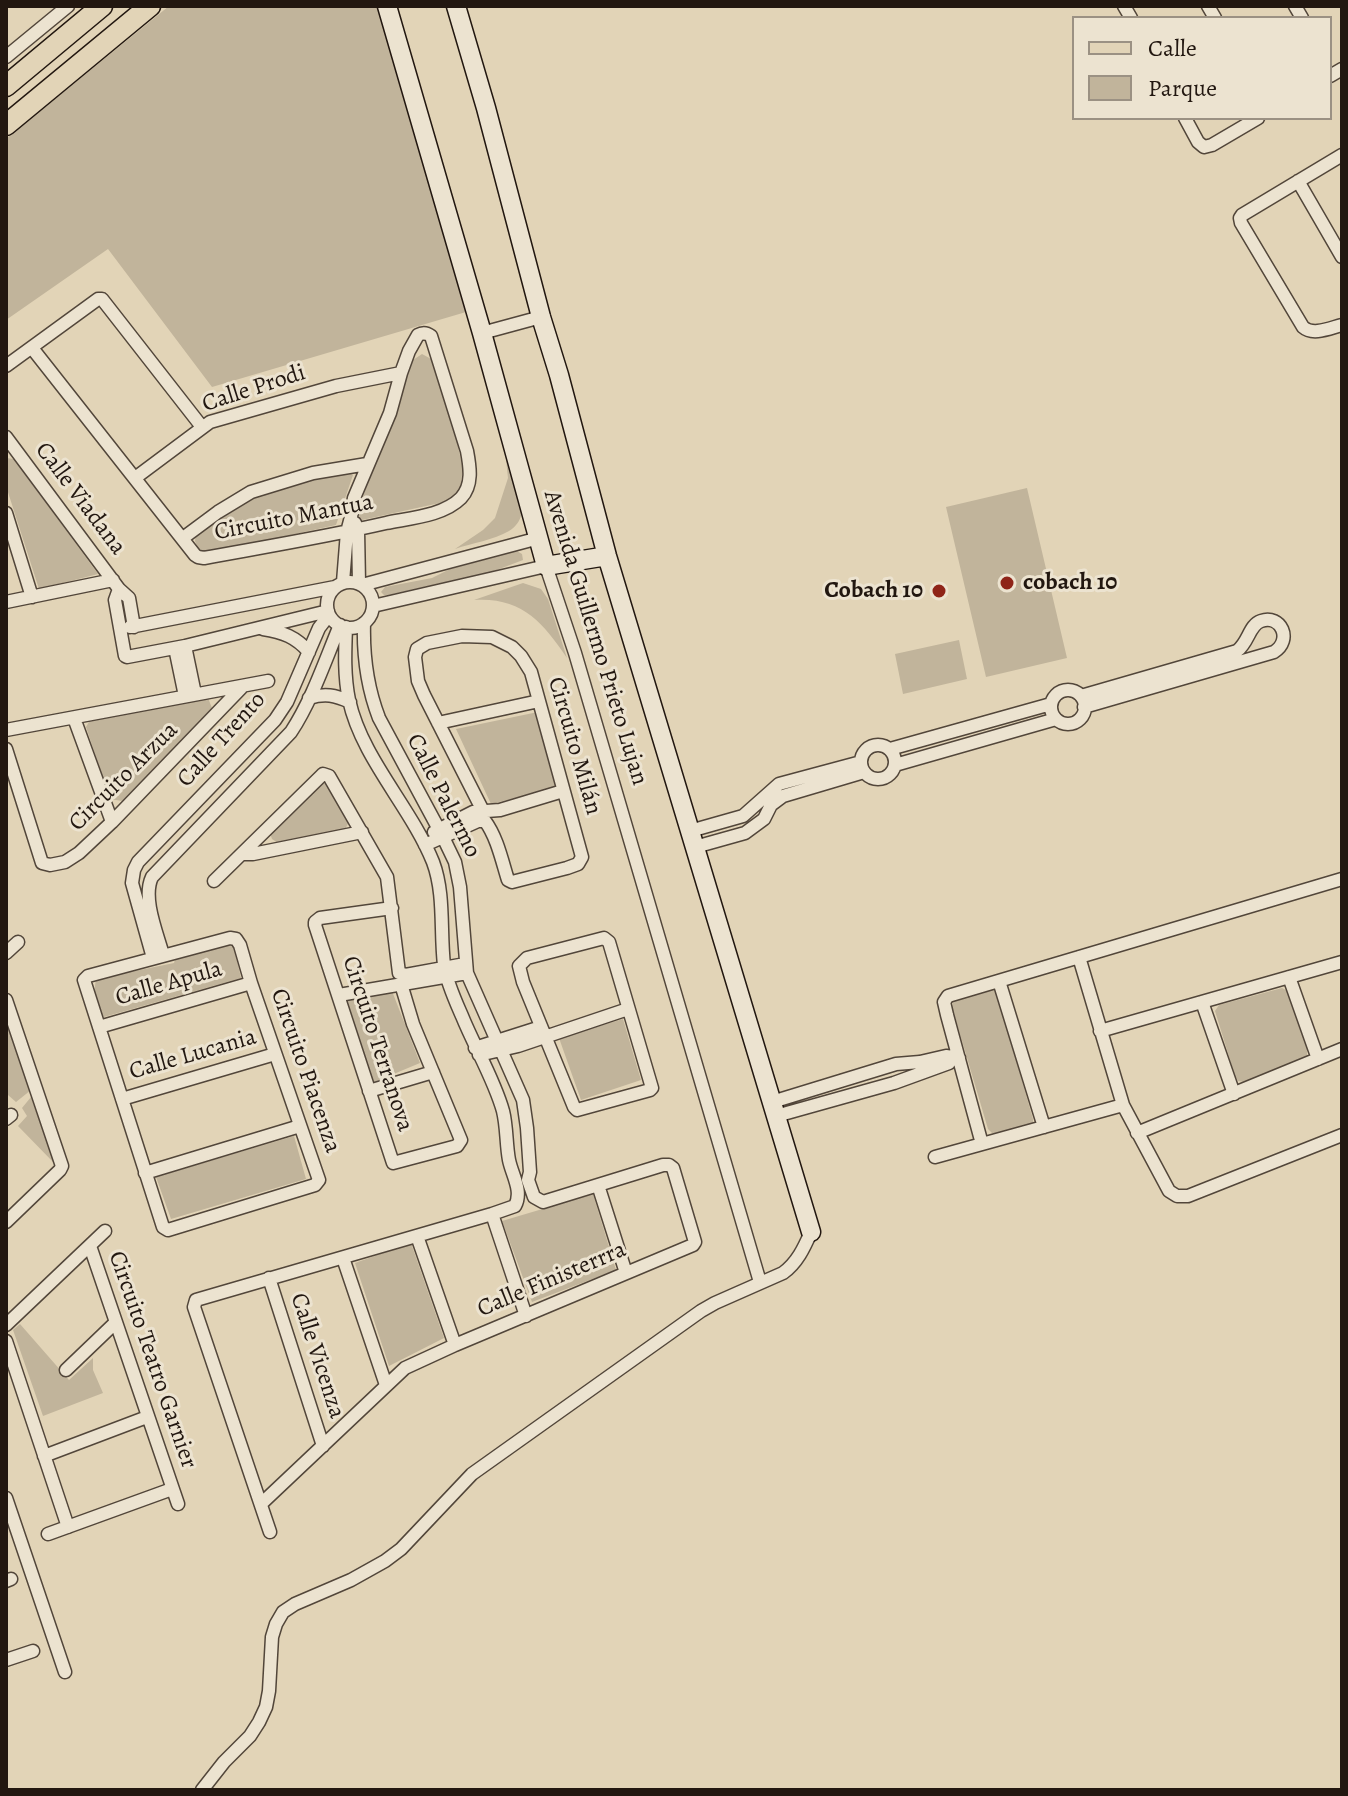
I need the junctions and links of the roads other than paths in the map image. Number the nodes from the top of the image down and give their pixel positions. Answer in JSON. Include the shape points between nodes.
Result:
{"nodes":[{"id":1,"x":68,"y":6,"type":"edge"},
{"id":2,"x":102,"y":6,"type":"edge"},
{"id":3,"x":150,"y":6,"type":"edge"},
{"id":4,"x":387,"y":6,"type":"edge"},
{"id":5,"x":456,"y":6,"type":"edge"},
{"id":6,"x":6,"y":57,"type":"edge"},
{"id":7,"x":6,"y":86,"type":"edge"},
{"id":8,"x":1186,"y":120,"type":"edge"},
{"id":9,"x":1255,"y":120,"type":"edge"},
{"id":10,"x":6,"y":125,"type":"edge"},
{"id":11,"x":1342,"y":155,"type":"edge"},
{"id":12,"x":1298,"y":181,"type":"junction"},
{"id":13,"x":1342,"y":257,"type":"edge"},
{"id":14,"x":541,"y":317,"type":"junction"},
{"id":15,"x":1342,"y":325,"type":"edge"},
{"id":16,"x":482,"y":333,"type":"junction"},
{"id":17,"x":32,"y":348,"type":"junction"},
{"id":18,"x":6,"y":366,"type":"edge"},
{"id":19,"x":401,"y":373,"type":"junction"},
{"id":20,"x":202,"y":427,"type":"junction"},
{"id":21,"x":6,"y":437,"type":"edge"},
{"id":22,"x":367,"y":464,"type":"junction"},
{"id":23,"x":135,"y":478,"type":"junction"},
{"id":24,"x":6,"y":513,"type":"edge"},
{"id":25,"x":352,"y":531,"type":"junction"},
{"id":26,"x":183,"y":538,"type":"junction"},
{"id":27,"x":539,"y":538,"type":"junction"},
{"id":28,"x":607,"y":556,"type":"junction"},
{"id":29,"x":546,"y":566,"type":"junction"},
{"id":30,"x":116,"y":584,"type":"junction"},
{"id":31,"x":339,"y":584,"type":"junction"},
{"id":32,"x":361,"y":584,"type":"junction"},
{"id":33,"x":32,"y":597,"type":"junction"},
{"id":34,"x":6,"y":602,"type":"edge"},
{"id":35,"x":373,"y":606,"type":"junction"},
{"id":36,"x":328,"y":613,"type":"junction"},
{"id":37,"x":364,"y":623,"type":"junction"},
{"id":38,"x":343,"y":626,"type":"junction"},
{"id":39,"x":134,"y":627,"type":"junction"},
{"id":40,"x":256,"y":628,"type":"junction"},
{"id":41,"x":121,"y":630,"type":"junction"},
{"id":42,"x":180,"y":647,"type":"junction"},
{"id":43,"x":309,"y":652,"type":"junction"},
{"id":44,"x":268,"y":681,"type":"dead end"},
{"id":45,"x":243,"y":686,"type":"junction"},
{"id":46,"x":190,"y":695,"type":"junction"},
{"id":47,"x":309,"y":698,"type":"junction"},
{"id":48,"x":539,"y":701,"type":"junction"},
{"id":49,"x":1082,"y":701,"type":"junction"},
{"id":50,"x":350,"y":702,"type":"junction"},
{"id":51,"x":1051,"y":704,"type":"junction"},
{"id":52,"x":74,"y":718,"type":"junction"},
{"id":53,"x":1056,"y":719,"type":"junction"},
{"id":54,"x":438,"y":723,"type":"junction"},
{"id":55,"x":6,"y":730,"type":"edge"},
{"id":56,"x":6,"y":749,"type":"edge"},
{"id":57,"x":890,"y":749,"type":"junction"},
{"id":58,"x":895,"y":765,"type":"junction"},
{"id":59,"x":862,"y":767,"type":"junction"},
{"id":60,"x":563,"y":791,"type":"junction"},
{"id":61,"x":483,"y":811,"type":"junction"},
{"id":62,"x":112,"y":822,"type":"junction"},
{"id":63,"x":362,"y":832,"type":"junction"},
{"id":64,"x":441,"y":833,"type":"junction"},
{"id":65,"x":692,"y":839,"type":"junction"},
{"id":66,"x":424,"y":842,"type":"junction"},
{"id":67,"x":242,"y":854,"type":"junction"},
{"id":68,"x":1342,"y":879,"type":"edge"},
{"id":69,"x":214,"y":881,"type":"dead end"},
{"id":70,"x":392,"y":908,"type":"junction"},
{"id":71,"x":18,"y":942,"type":"dead end"},
{"id":72,"x":6,"y":953,"type":"edge"},
{"id":73,"x":158,"y":956,"type":"junction"},
{"id":74,"x":1079,"y":957,"type":"junction"},
{"id":75,"x":1342,"y":962,"type":"edge"},
{"id":76,"x":466,"y":968,"type":"junction"},
{"id":77,"x":446,"y":972,"type":"junction"},
{"id":78,"x":1289,"y":977,"type":"junction"},
{"id":79,"x":400,"y":978,"type":"junction"},
{"id":80,"x":999,"y":981,"type":"junction"},
{"id":81,"x":251,"y":983,"type":"junction"},
{"id":82,"x":339,"y":995,"type":"junction"},
{"id":83,"x":1202,"y":1002,"type":"junction"},
{"id":84,"x":7,"y":1009,"type":"edge"},
{"id":85,"x":628,"y":1009,"type":"junction"},
{"id":86,"x":99,"y":1027,"type":"junction"},
{"id":87,"x":1100,"y":1031,"type":"junction"},
{"id":88,"x":543,"y":1032,"type":"junction"},
{"id":89,"x":500,"y":1046,"type":"junction"},
{"id":90,"x":1342,"y":1049,"type":"edge"},
{"id":91,"x":477,"y":1051,"type":"junction"},
{"id":92,"x":275,"y":1054,"type":"junction"},
{"id":93,"x":959,"y":1058,"type":"junction"},
{"id":94,"x":1318,"y":1059,"type":"junction"},
{"id":95,"x":433,"y":1072,"type":"junction"},
{"id":96,"x":870,"y":1072,"type":"junction"},
{"id":97,"x":831,"y":1084,"type":"junction"},
{"id":98,"x":875,"y":1089,"type":"junction"},
{"id":99,"x":369,"y":1091,"type":"junction"},
{"id":100,"x":1234,"y":1094,"type":"junction"},
{"id":101,"x":122,"y":1099,"type":"junction"},
{"id":102,"x":836,"y":1099,"type":"junction"},
{"id":103,"x":1123,"y":1105,"type":"junction"},
{"id":104,"x":774,"y":1109,"type":"junction"},
{"id":105,"x":300,"y":1126,"type":"junction"},
{"id":106,"x":1044,"y":1127,"type":"junction"},
{"id":107,"x":1137,"y":1133,"type":"junction"},
{"id":108,"x":1342,"y":1135,"type":"edge"},
{"id":109,"x":982,"y":1144,"type":"junction"},
{"id":110,"x":935,"y":1157,"type":"dead end"},
{"id":111,"x":530,"y":1172,"type":"junction"},
{"id":112,"x":145,"y":1173,"type":"junction"},
{"id":113,"x":511,"y":1176,"type":"junction"},
{"id":114,"x":598,"y":1185,"type":"junction"},
{"id":115,"x":542,"y":1200,"type":"joint"},
{"id":116,"x":492,"y":1214,"type":"junction"},
{"id":117,"x":6,"y":1222,"type":"edge"},
{"id":118,"x":105,"y":1231,"type":"dead end"},
{"id":119,"x":811,"y":1232,"type":"joint"},
{"id":120,"x":417,"y":1236,"type":"junction"},
{"id":121,"x":90,"y":1246,"type":"junction"},
{"id":122,"x":343,"y":1258,"type":"junction"},
{"id":123,"x":626,"y":1273,"type":"junction"},
{"id":124,"x":269,"y":1278,"type":"junction"},
{"id":125,"x":760,"y":1282,"type":"junction"},
{"id":126,"x":526,"y":1316,"type":"junction"},
{"id":127,"x":115,"y":1323,"type":"junction"},
{"id":128,"x":6,"y":1325,"type":"edge"},
{"id":129,"x":6,"y":1341,"type":"edge"},
{"id":130,"x":455,"y":1345,"type":"junction"},
{"id":131,"x":66,"y":1370,"type":"dead end"},
{"id":132,"x":386,"y":1385,"type":"junction"},
{"id":133,"x":147,"y":1417,"type":"junction"},
{"id":134,"x":323,"y":1446,"type":"junction"},
{"id":135,"x":44,"y":1456,"type":"junction"},
{"id":136,"x":172,"y":1489,"type":"junction"},
{"id":137,"x":6,"y":1498,"type":"edge"},
{"id":138,"x":178,"y":1504,"type":"dead end"},
{"id":139,"x":261,"y":1504,"type":"junction"},
{"id":140,"x":68,"y":1527,"type":"junction"},
{"id":141,"x":270,"y":1532,"type":"dead end"},
{"id":142,"x":48,"y":1534,"type":"dead end"},
{"id":143,"x":33,"y":1651,"type":"dead end"},
{"id":144,"x":6,"y":1660,"type":"edge"},
{"id":145,"x":65,"y":1672,"type":"dead end"},
{"id":146,"x":202,"y":1790,"type":"edge"}],
"edges":[{"from":1,"to":6,"type":"street"},
{"from":2,"to":7,"type":"main road"},
{"from":3,"to":10,"type":"main road"},
{"from":4,"to":16,"type":"street","name":"Avenida Guillermo Prieto Lujan"},
{"from":5,"to":14,"type":"street","name":"Avenida Guillermo Prieto Lujan"},
{"from":8,"to":9,"type":"street","via":[[1204,147]]},
{"from":11,"to":12,"type":"street"},
{"from":12,"to":13,"type":"street"},
{"from":12,"to":15,"type":"street","via":[[1242,215],[1241,223],[1303,327],[1314,331]]},
{"from":14,"to":16,"type":"street"},
{"from":14,"to":28,"type":"street","name":"Avenida Guillermo Prieto Lujan"},
{"from":16,"to":27,"type":"street","name":"Avenida Guillermo Prieto Lujan"},
{"from":17,"to":18,"type":"street"},
{"from":17,"to":20,"type":"street","via":[[102,299]]},
{"from":17,"to":23,"type":"street","name":"Circuito Mantua"},
{"from":19,"to":20,"type":"street","name":"Calle Prodi","via":[[336,386]]},
{"from":19,"to":22,"type":"street"},
{"from":19,"to":25,"type":"street","name":"Circuito Mantua","via":[[416,337],[431,336],[467,451],[466,492],[435,512]]},
{"from":20,"to":23,"type":"street","name":"Calle Prodi"},
{"from":21,"to":30,"type":"street","name":"Calle Viadana"},
{"from":22,"to":25,"type":"street","via":[[354,498]]},
{"from":22,"to":26,"type":"street","via":[[251,492]]},
{"from":23,"to":26,"type":"street","name":"Circuito Mantua"},
{"from":24,"to":33,"type":"street"},
{"from":25,"to":26,"type":"street","name":"Circuito Mantua","via":[[204,558]]},
{"from":25,"to":31,"type":"street"},
{"from":25,"to":32,"type":"street"},
{"from":27,"to":29,"type":"street","name":"Avenida Guillermo Prieto Lujan"},
{"from":27,"to":32,"type":"street"},
{"from":28,"to":29,"type":"street"},
{"from":28,"to":65,"type":"street","name":"Avenida Guillermo Prieto Lujan"},
{"from":29,"to":35,"type":"street"},
{"from":29,"to":125,"type":"street","name":"Avenida Guillermo Prieto Lujan"},
{"from":30,"to":33,"type":"street"},
{"from":30,"to":39,"type":"street","name":"Calle Viadana","via":[[129,598]]},
{"from":30,"to":41,"type":"street","name":"Calle Viadana"},
{"from":31,"to":32,"type":"street"},
{"from":31,"to":36,"type":"street","via":[[328,598]]},
{"from":31,"to":39,"type":"street"},
{"from":32,"to":35,"type":"street"},
{"from":33,"to":34,"type":"street"},
{"from":35,"to":37,"type":"street"},
{"from":36,"to":38,"type":"street"},
{"from":36,"to":40,"type":"street"},
{"from":36,"to":43,"type":"street","name":"Calle Trento"},
{"from":37,"to":38,"type":"street"},
{"from":37,"to":64,"type":"street","name":"Calle Palermo","via":[[364,662],[375,709]]},
{"from":38,"to":47,"type":"street","name":"Calle Trento"},
{"from":38,"to":50,"type":"street","name":"Calle Palermo"},
{"from":39,"to":41,"type":"street"},
{"from":40,"to":42,"type":"street"},
{"from":40,"to":43,"type":"street","via":[[293,637]]},
{"from":41,"to":42,"type":"street","name":"Calle Viadana","via":[[126,657]]},
{"from":42,"to":46,"type":"street"},
{"from":43,"to":73,"type":"street","name":"Calle Trento","via":[[275,720],[134,870],[132,883]]},
{"from":44,"to":45,"type":"street","name":"Circuito Arzua"},
{"from":45,"to":46,"type":"street","name":"Circuito Arzua"},
{"from":45,"to":62,"type":"street","name":"Circuito Arzua"},
{"from":46,"to":52,"type":"street","name":"Circuito Arzua"},
{"from":47,"to":50,"type":"street","via":[[327,694]]},
{"from":47,"to":73,"type":"street","name":"Calle Trento","via":[[283,742],[152,877],[147,888]]},
{"from":48,"to":54,"type":"street"},
{"from":48,"to":54,"type":"street","name":"Circuito Milán","via":[[526,663],[505,642],[477,635],[427,643],[417,649],[415,668]]},
{"from":48,"to":60,"type":"street","name":"Circuito Milán"},
{"from":49,"to":49,"type":"street","via":[[1274,652],[1283,643],[1283,630],[1278,623],[1256,622],[1237,651]]},
{"from":49,"to":51,"type":"street","via":[[1066,690]]},
{"from":49,"to":53,"type":"street","via":[[1077,721]]},
{"from":50,"to":66,"type":"street","name":"Calle Palermo","via":[[363,737]]},
{"from":51,"to":53,"type":"street"},
{"from":51,"to":57,"type":"street"},
{"from":52,"to":55,"type":"street","name":"Circuito Arzua"},
{"from":52,"to":62,"type":"street"},
{"from":53,"to":58,"type":"street"},
{"from":54,"to":61,"type":"street","name":"Circuito Milán"},
{"from":56,"to":62,"type":"street","name":"Circuito Arzua","via":[[44,864],[72,858]]},
{"from":57,"to":58,"type":"street"},
{"from":57,"to":59,"type":"street","via":[[869,747]]},
{"from":58,"to":59,"type":"street","via":[[885,778],[873,778]]},
{"from":59,"to":65,"type":"street","via":[[779,784],[743,816]]},
{"from":60,"to":61,"type":"street"},
{"from":60,"to":64,"type":"street","name":"Circuito Milán","via":[[582,854],[578,864],[510,882],[485,821]]},
{"from":61,"to":64,"type":"street"},
{"from":63,"to":67,"type":"street"},
{"from":63,"to":67,"type":"street","name":"Circuito Terranova","via":[[323,774]]},
{"from":63,"to":70,"type":"street","name":"Circuito Terranova","via":[[387,877]]},
{"from":64,"to":66,"type":"street"},
{"from":64,"to":76,"type":"street","name":"Calle Palermo","via":[[458,874]]},
{"from":65,"to":104,"type":"street","name":"Avenida Guillermo Prieto Lujan"},
{"from":66,"to":77,"type":"street","name":"Calle Palermo","via":[[439,884]]},
{"from":67,"to":69,"type":"street","name":"Circuito Terranova"},
{"from":68,"to":74,"type":"street"},
{"from":70,"to":79,"type":"street","name":"Circuito Terranova"},
{"from":70,"to":82,"type":"street","name":"Circuito Terranova","via":[[315,922]]},
{"from":71,"to":72,"type":"street"},
{"from":73,"to":81,"type":"street","name":"Circuito Piacenza","via":[[234,938]]},
{"from":73,"to":86,"type":"street","name":"Circuito Piacenza","via":[[86,978]]},
{"from":74,"to":80,"type":"street"},
{"from":74,"to":87,"type":"street"},
{"from":75,"to":78,"type":"street"},
{"from":76,"to":77,"type":"street"},
{"from":76,"to":89,"type":"street","name":"Calle Palermo"},
{"from":77,"to":79,"type":"street"},
{"from":77,"to":91,"type":"street","name":"Calle Palermo"},
{"from":78,"to":83,"type":"street"},
{"from":78,"to":94,"type":"street"},
{"from":79,"to":82,"type":"street"},
{"from":79,"to":95,"type":"street","name":"Circuito Terranova"},
{"from":80,"to":93,"type":"street","via":[[948,996],[944,1002]]},
{"from":80,"to":106,"type":"street"},
{"from":81,"to":86,"type":"street","name":"Calle Apula"},
{"from":81,"to":92,"type":"street","name":"Circuito Piacenza"},
{"from":82,"to":99,"type":"street","name":"Circuito Terranova"},
{"from":83,"to":87,"type":"street"},
{"from":83,"to":100,"type":"street"},
{"from":84,"to":117,"type":"street","via":[[62,1166]]},
{"from":85,"to":88,"type":"street"},
{"from":85,"to":88,"type":"street","via":[[604,938],[527,958],[519,966]]},
{"from":85,"to":88,"type":"street","via":[[650,1090],[580,1110]]},
{"from":86,"to":101,"type":"street","name":"Circuito Piacenza"},
{"from":87,"to":103,"type":"street"},
{"from":88,"to":89,"type":"street"},
{"from":89,"to":91,"type":"street"},
{"from":89,"to":111,"type":"street","name":"Calle Palermo","via":[[523,1100]]},
{"from":90,"to":94,"type":"street"},
{"from":91,"to":113,"type":"street","name":"Calle Palermo","via":[[503,1112]]},
{"from":92,"to":101,"type":"street","name":"Calle Lucania"},
{"from":92,"to":105,"type":"street","name":"Circuito Piacenza"},
{"from":93,"to":96,"type":"street"},
{"from":93,"to":98,"type":"street"},
{"from":93,"to":109,"type":"street"},
{"from":94,"to":100,"type":"street"},
{"from":95,"to":99,"type":"street"},
{"from":95,"to":99,"type":"street","name":"Circuito Terranova","via":[[460,1137],[457,1146],[393,1163]]},
{"from":96,"to":97,"type":"street"},
{"from":96,"to":98,"type":"street"},
{"from":97,"to":102,"type":"street"},
{"from":97,"to":104,"type":"street"},
{"from":98,"to":102,"type":"street"},
{"from":100,"to":107,"type":"street"},
{"from":101,"to":112,"type":"street","name":"Circuito Piacenza"},
{"from":102,"to":104,"type":"street"},
{"from":103,"to":106,"type":"street"},
{"from":103,"to":107,"type":"street"},
{"from":104,"to":119,"type":"street","name":"Avenida Guillermo Prieto Lujan"},
{"from":105,"to":112,"type":"street"},
{"from":105,"to":112,"type":"street","name":"Circuito Piacenza","via":[[318,1183],[170,1230],[163,1227]]},
{"from":106,"to":109,"type":"street"},
{"from":107,"to":108,"type":"street","via":[[1169,1191],[1177,1196]]},
{"from":109,"to":110,"type":"street"},
{"from":111,"to":113,"type":"street"},
{"from":111,"to":115,"type":"street","name":"Calle Palermo","via":[[531,1192]]},
{"from":113,"to":116,"type":"street","name":"Calle Palermo","via":[[519,1199],[513,1207]]},
{"from":114,"to":115,"type":"street","name":"Calle Finisterrra"},
{"from":114,"to":123,"type":"street"},
{"from":114,"to":123,"type":"street","name":"Calle Finisterrra","via":[[663,1165],[673,1168],[694,1244]]},
{"from":116,"to":120,"type":"street"},
{"from":116,"to":126,"type":"street"},
{"from":118,"to":121,"type":"street","name":"Circuito Teatro Garnier"},
{"from":119,"to":125,"type":"street","via":[[790,1268]]},
{"from":120,"to":122,"type":"street"},
{"from":120,"to":130,"type":"street"},
{"from":121,"to":127,"type":"street","name":"Circuito Teatro Garnier"},
{"from":121,"to":128,"type":"street","name":"Circuito Teatro Garnier"},
{"from":122,"to":124,"type":"street"},
{"from":122,"to":132,"type":"street"},
{"from":123,"to":126,"type":"street","name":"Calle Finisterrra"},
{"from":124,"to":134,"type":"street","name":"Calle Vicenza"},
{"from":124,"to":139,"type":"street","via":[[198,1299],[194,1305]]},
{"from":125,"to":146,"type":"street","via":[[682,1323],[472,1474],[385,1561],[283,1612],[272,1637],[266,1707],[250,1736]]},
{"from":126,"to":130,"type":"street","name":"Calle Finisterrra"},
{"from":127,"to":131,"type":"street"},
{"from":127,"to":133,"type":"street","name":"Circuito Teatro Garnier"},
{"from":129,"to":135,"type":"street"},
{"from":130,"to":132,"type":"street","name":"Calle Finisterrra","via":[[411,1364]]},
{"from":132,"to":134,"type":"street","name":"Calle Finisterrra"},
{"from":133,"to":135,"type":"street"},
{"from":133,"to":136,"type":"street","name":"Circuito Teatro Garnier"},
{"from":134,"to":139,"type":"street","name":"Calle Finisterrra"},
{"from":135,"to":140,"type":"street"},
{"from":136,"to":138,"type":"street","name":"Circuito Teatro Garnier"},
{"from":136,"to":140,"type":"street","name":"Circuito Teatro Garnier"},
{"from":137,"to":145,"type":"street"},
{"from":139,"to":141,"type":"street"},
{"from":140,"to":142,"type":"street","name":"Circuito Teatro Garnier"},
{"from":143,"to":144,"type":"street"}]}
